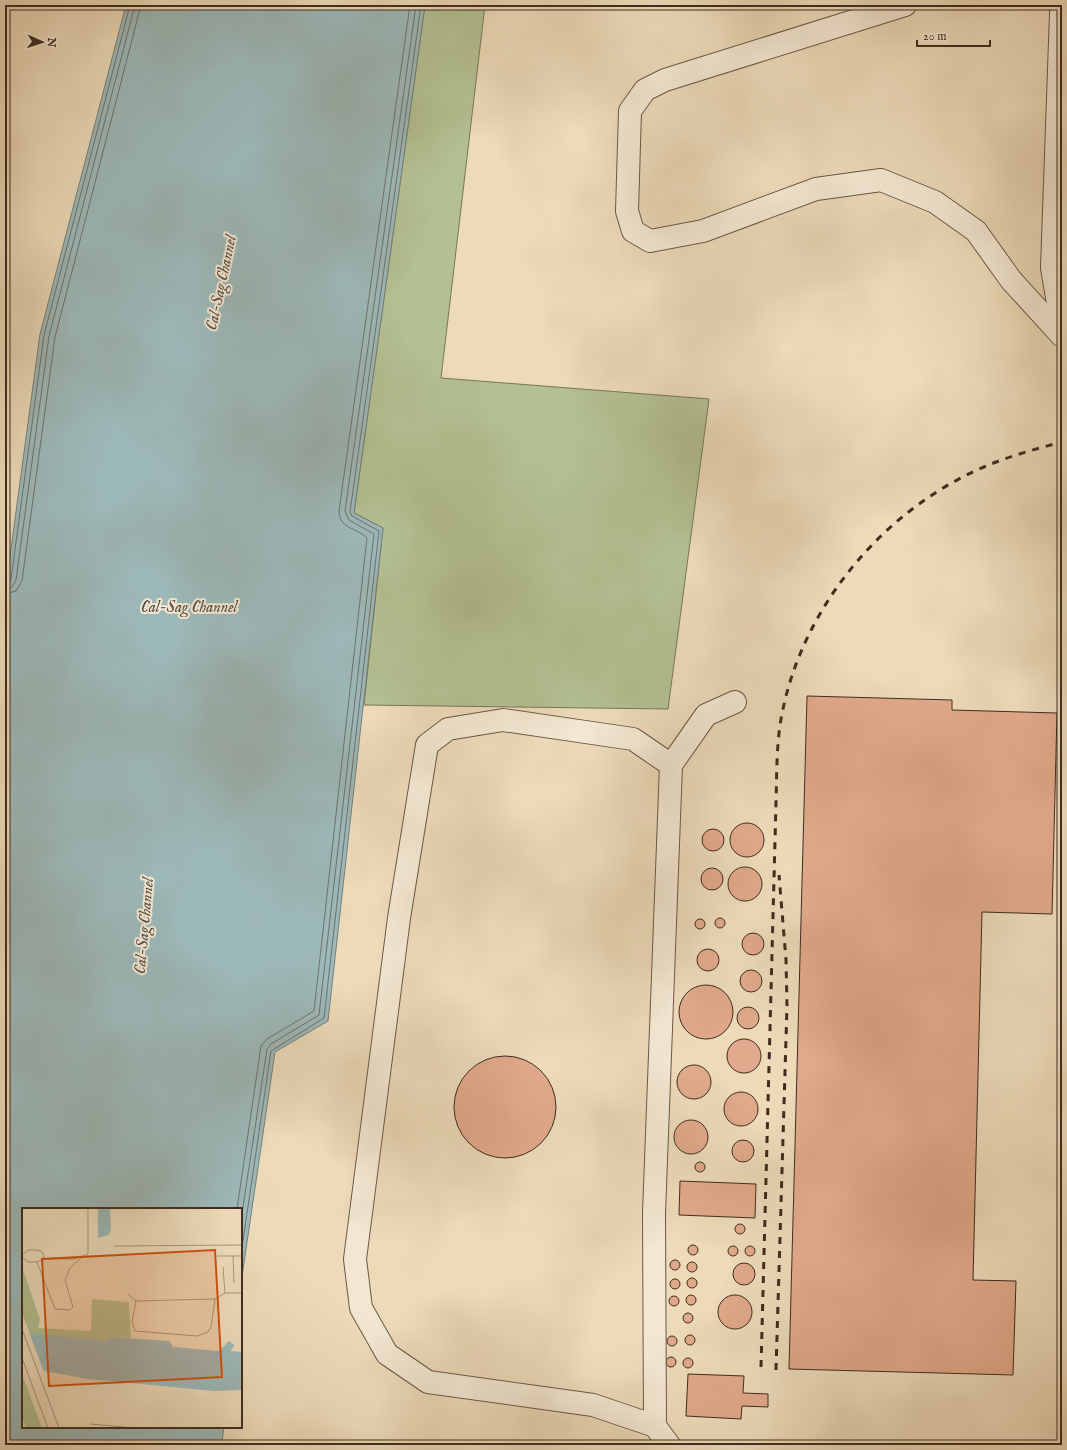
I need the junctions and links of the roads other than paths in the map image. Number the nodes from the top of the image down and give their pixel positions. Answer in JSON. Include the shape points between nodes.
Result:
{"nodes":[{"id":1,"x":905,"y":5,"type":"edge"},
{"id":2,"x":1061,"y":10,"type":"edge"},
{"id":3,"x":1062,"y":327,"type":"edge"},
{"id":4,"x":1062,"y":336,"type":"edge"},
{"id":5,"x":735,"y":702,"type":"dead end"},
{"id":6,"x":671,"y":765,"type":"junction"},
{"id":7,"x":655,"y":1426,"type":"junction"},
{"id":8,"x":669,"y":1445,"type":"edge"}],
"edges":[{"from":1,"to":4,"type":"lane","via":[[665,80],[645,90],[630,111],[627,211],[633,231],[650,241],[704,231],[816,189],[881,180],[935,202],[976,231],[1011,280]]},
{"from":2,"to":3,"type":"lane","via":[[1052,268]]},
{"from":5,"to":6,"type":"lane","via":[[706,715]]},
{"from":6,"to":7,"type":"lane","via":[[654,1213]]},
{"from":6,"to":7,"type":"lane","via":[[633,739],[503,720],[448,729],[427,745],[399,918],[355,1259],[361,1308],[387,1354],[428,1382],[593,1405]]},
{"from":7,"to":8,"type":"lane"}]}
